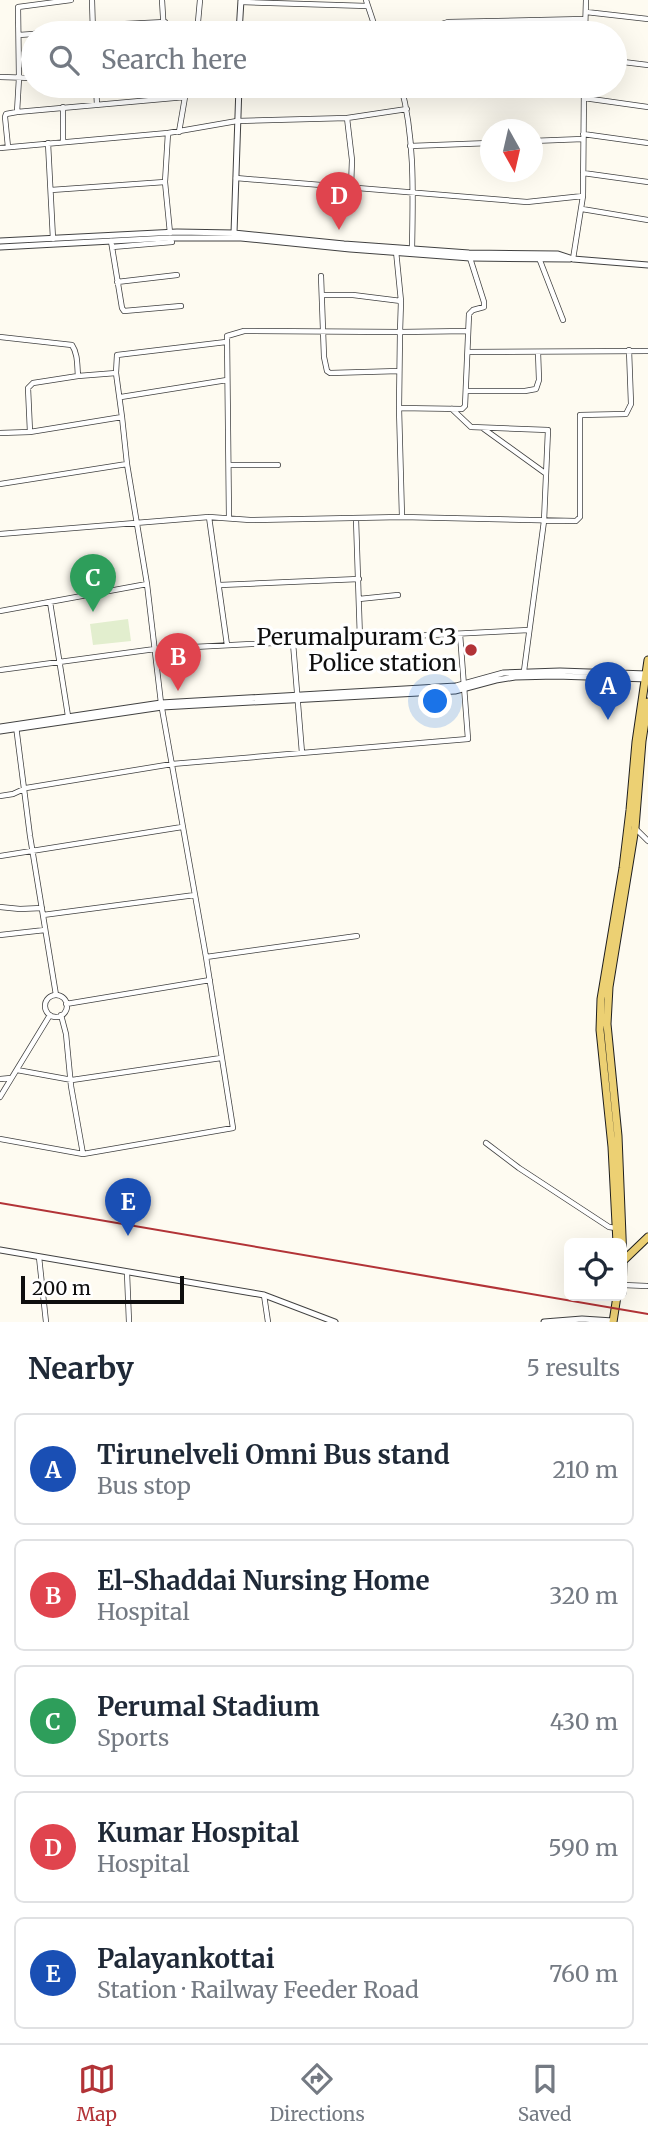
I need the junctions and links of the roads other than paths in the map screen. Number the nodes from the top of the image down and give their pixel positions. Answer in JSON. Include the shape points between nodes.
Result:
{"nodes":[{"id":1,"x":71,"y":0,"type":"edge"},
{"id":2,"x":92,"y":0,"type":"edge"},
{"id":3,"x":162,"y":0,"type":"edge"},
{"id":4,"x":200,"y":0,"type":"edge"},
{"id":5,"x":586,"y":0,"type":"edge"},
{"id":6,"x":53,"y":1,"type":"edge"},
{"id":7,"x":241,"y":1,"type":"edge"},
{"id":8,"x":366,"y":3,"type":"edge"},
{"id":9,"x":586,"y":12,"type":"junction"},
{"id":10,"x":585,"y":19,"type":"joint"},
{"id":11,"x":648,"y":19,"type":"edge"},
{"id":12,"x":93,"y":21,"type":"edge"},
{"id":13,"x":165,"y":21,"type":"edge"},
{"id":14,"x":198,"y":21,"type":"edge"},
{"id":15,"x":240,"y":21,"type":"edge"},
{"id":16,"x":373,"y":21,"type":"edge"},
{"id":17,"x":494,"y":21,"type":"edge"},
{"id":18,"x":19,"y":35,"type":"joint"},
{"id":19,"x":627,"y":62,"type":"edge"},
{"id":20,"x":648,"y":65,"type":"edge"},
{"id":21,"x":0,"y":77,"type":"edge"},
{"id":22,"x":19,"y":78,"type":"junction"},
{"id":23,"x":97,"y":98,"type":"edge"},
{"id":24,"x":174,"y":98,"type":"edge"},
{"id":25,"x":185,"y":98,"type":"edge"},
{"id":26,"x":238,"y":98,"type":"edge"},
{"id":27,"x":404,"y":98,"type":"edge"},
{"id":28,"x":584,"y":98,"type":"joint"},
{"id":29,"x":97,"y":105,"type":"junction"},
{"id":30,"x":63,"y":107,"type":"junction"},
{"id":31,"x":648,"y":107,"type":"edge"},
{"id":32,"x":407,"y":109,"type":"junction"},
{"id":33,"x":17,"y":112,"type":"junction"},
{"id":34,"x":347,"y":118,"type":"junction"},
{"id":35,"x":237,"y":121,"type":"junction"},
{"id":36,"x":179,"y":131,"type":"junction"},
{"id":37,"x":168,"y":133,"type":"junction"},
{"id":38,"x":583,"y":137,"type":"junction"},
{"id":39,"x":543,"y":140,"type":"edge"},
{"id":40,"x":63,"y":141,"type":"junction"},
{"id":41,"x":48,"y":143,"type":"junction"},
{"id":42,"x":480,"y":143,"type":"edge"},
{"id":43,"x":648,"y":144,"type":"edge"},
{"id":44,"x":410,"y":146,"type":"junction"},
{"id":45,"x":8,"y":147,"type":"junction"},
{"id":46,"x":0,"y":148,"type":"edge"},
{"id":47,"x":583,"y":173,"type":"junction"},
{"id":48,"x":236,"y":178,"type":"junction"},
{"id":49,"x":165,"y":181,"type":"junction"},
{"id":50,"x":648,"y":182,"type":"edge"},
{"id":51,"x":351,"y":187,"type":"junction"},
{"id":52,"x":51,"y":190,"type":"junction"},
{"id":53,"x":413,"y":192,"type":"junction"},
{"id":54,"x":583,"y":196,"type":"junction"},
{"id":55,"x":582,"y":209,"type":"junction"},
{"id":56,"x":648,"y":220,"type":"edge"},
{"id":57,"x":170,"y":233,"type":"junction"},
{"id":58,"x":234,"y":235,"type":"junction"},
{"id":59,"x":53,"y":239,"type":"junction"},
{"id":60,"x":0,"y":241,"type":"edge"},
{"id":61,"x":111,"y":242,"type":"junction"},
{"id":62,"x":173,"y":242,"type":"dead end"},
{"id":63,"x":0,"y":247,"type":"edge"},
{"id":64,"x":412,"y":249,"type":"junction"},
{"id":65,"x":396,"y":250,"type":"junction"},
{"id":66,"x":470,"y":256,"type":"junction"},
{"id":67,"x":539,"y":258,"type":"junction"},
{"id":68,"x":573,"y":259,"type":"junction"},
{"id":69,"x":648,"y":265,"type":"edge"},
{"id":70,"x":177,"y":275,"type":"dead end"},
{"id":71,"x":321,"y":276,"type":"dead end"},
{"id":72,"x":117,"y":282,"type":"junction"},
{"id":73,"x":322,"y":295,"type":"junction"},
{"id":74,"x":401,"y":301,"type":"junction"},
{"id":75,"x":181,"y":306,"type":"dead end"},
{"id":76,"x":563,"y":320,"type":"dead end"},
{"id":77,"x":323,"y":331,"type":"junction"},
{"id":78,"x":469,"y":331,"type":"junction"},
{"id":79,"x":400,"y":332,"type":"junction"},
{"id":80,"x":0,"y":337,"type":"edge"},
{"id":81,"x":226,"y":342,"type":"junction"},
{"id":82,"x":629,"y":350,"type":"junction"},
{"id":83,"x":648,"y":351,"type":"edge"},
{"id":84,"x":468,"y":352,"type":"junction"},
{"id":85,"x":538,"y":352,"type":"junction"},
{"id":86,"x":399,"y":371,"type":"junction"},
{"id":87,"x":116,"y":373,"type":"junction"},
{"id":88,"x":78,"y":376,"type":"junction"},
{"id":89,"x":227,"y":380,"type":"junction"},
{"id":90,"x":467,"y":391,"type":"junction"},
{"id":91,"x":121,"y":397,"type":"junction"},
{"id":92,"x":399,"y":408,"type":"junction"},
{"id":93,"x":453,"y":409,"type":"junction"},
{"id":94,"x":122,"y":417,"type":"junction"},
{"id":95,"x":483,"y":428,"type":"junction"},
{"id":96,"x":30,"y":432,"type":"junction"},
{"id":97,"x":0,"y":433,"type":"edge"},
{"id":98,"x":127,"y":464,"type":"junction"},
{"id":99,"x":229,"y":465,"type":"junction"},
{"id":100,"x":278,"y":466,"type":"dead end"},
{"id":101,"x":546,"y":474,"type":"junction"},
{"id":102,"x":0,"y":484,"type":"edge"},
{"id":103,"x":209,"y":517,"type":"junction"},
{"id":104,"x":402,"y":517,"type":"junction"},
{"id":105,"x":229,"y":518,"type":"junction"},
{"id":106,"x":356,"y":519,"type":"junction"},
{"id":107,"x":544,"y":521,"type":"junction"},
{"id":108,"x":137,"y":524,"type":"junction"},
{"id":109,"x":0,"y":534,"type":"edge"},
{"id":110,"x":359,"y":579,"type":"junction"},
{"id":111,"x":147,"y":584,"type":"junction"},
{"id":112,"x":220,"y":585,"type":"junction"},
{"id":113,"x":398,"y":595,"type":"dead end"},
{"id":114,"x":359,"y":599,"type":"junction"},
{"id":115,"x":50,"y":602,"type":"junction"},
{"id":116,"x":0,"y":611,"type":"edge"},
{"id":117,"x":529,"y":630,"type":"junction"},
{"id":118,"x":460,"y":634,"type":"junction"},
{"id":119,"x":360,"y":639,"type":"junction"},
{"id":120,"x":293,"y":642,"type":"junction"},
{"id":121,"x":227,"y":645,"type":"junction"},
{"id":122,"x":155,"y":649,"type":"junction"},
{"id":123,"x":648,"y":660,"type":"edge"},
{"id":124,"x":58,"y":661,"type":"junction"},
{"id":125,"x":0,"y":670,"type":"edge"},
{"id":126,"x":524,"y":671,"type":"junction"},
{"id":127,"x":647,"y":676,"type":"edge"},
{"id":128,"x":465,"y":687,"type":"junction"},
{"id":129,"x":298,"y":698,"type":"junction"},
{"id":130,"x":648,"y":702,"type":"edge"},
{"id":131,"x":162,"y":705,"type":"junction"},
{"id":132,"x":68,"y":716,"type":"junction"},
{"id":133,"x":16,"y":727,"type":"junction"},
{"id":134,"x":0,"y":729,"type":"edge"},
{"id":135,"x":302,"y":753,"type":"junction"},
{"id":136,"x":172,"y":764,"type":"junction"},
{"id":137,"x":26,"y":788,"type":"junction"},
{"id":138,"x":0,"y":796,"type":"edge"},
{"id":139,"x":182,"y":827,"type":"junction"},
{"id":140,"x":632,"y":827,"type":"junction"},
{"id":141,"x":648,"y":841,"type":"edge"},
{"id":142,"x":33,"y":851,"type":"junction"},
{"id":143,"x":0,"y":856,"type":"edge"},
{"id":144,"x":195,"y":895,"type":"junction"},
{"id":145,"x":0,"y":908,"type":"edge"},
{"id":146,"x":42,"y":908,"type":"junction"},
{"id":147,"x":43,"y":915,"type":"junction"},
{"id":148,"x":45,"y":930,"type":"junction"},
{"id":149,"x":0,"y":935,"type":"edge"},
{"id":150,"x":357,"y":936,"type":"dead end"},
{"id":151,"x":206,"y":957,"type":"junction"},
{"id":152,"x":210,"y":981,"type":"junction"},
{"id":153,"x":56,"y":995,"type":"junction"},
{"id":154,"x":66,"y":1004,"type":"junction"},
{"id":155,"x":50,"y":1015,"type":"junction"},
{"id":156,"x":61,"y":1015,"type":"junction"},
{"id":157,"x":220,"y":1058,"type":"junction"},
{"id":158,"x":17,"y":1070,"type":"junction"},
{"id":159,"x":12,"y":1078,"type":"junction"},
{"id":160,"x":0,"y":1079,"type":"edge"},
{"id":161,"x":72,"y":1080,"type":"junction"},
{"id":162,"x":0,"y":1097,"type":"edge"},
{"id":163,"x":0,"y":1139,"type":"edge"},
{"id":164,"x":486,"y":1143,"type":"dead end"},
{"id":165,"x":83,"y":1154,"type":"junction"},
{"id":166,"x":616,"y":1228,"type":"junction"},
{"id":167,"x":648,"y":1237,"type":"edge"},
{"id":168,"x":617,"y":1238,"type":"edge"},
{"id":169,"x":622,"y":1238,"type":"edge"},
{"id":170,"x":0,"y":1250,"type":"edge"},
{"id":171,"x":39,"y":1257,"type":"junction"},
{"id":172,"x":627,"y":1257,"type":"edge"},
{"id":173,"x":127,"y":1273,"type":"junction"},
{"id":174,"x":648,"y":1285,"type":"edge"},
{"id":175,"x":627,"y":1290,"type":"edge"},
{"id":176,"x":264,"y":1295,"type":"junction"},
{"id":177,"x":619,"y":1301,"type":"edge"},
{"id":178,"x":46,"y":1322,"type":"edge"},
{"id":179,"x":129,"y":1322,"type":"edge"},
{"id":180,"x":268,"y":1322,"type":"edge"},
{"id":181,"x":335,"y":1322,"type":"edge"},
{"id":182,"x":544,"y":1322,"type":"edge"},
{"id":183,"x":615,"y":1322,"type":"edge"}],
"edges":[{"from":1,"to":6,"type":"street"},
{"from":2,"to":12,"type":"street"},
{"from":3,"to":13,"type":"street"},
{"from":4,"to":14,"type":"street"},
{"from":5,"to":9,"type":"street"},
{"from":6,"to":18,"type":"street","via":[[18,7]]},
{"from":7,"to":8,"type":"street"},
{"from":7,"to":15,"type":"street"},
{"from":8,"to":16,"type":"street"},
{"from":9,"to":10,"type":"street"},
{"from":9,"to":11,"type":"street"},
{"from":10,"to":17,"type":"street"},
{"from":18,"to":22,"type":"street"},
{"from":19,"to":20,"type":"street"},
{"from":21,"to":22,"type":"street"},
{"from":22,"to":33,"type":"street"},
{"from":23,"to":29,"type":"street"},
{"from":24,"to":29,"type":"street"},
{"from":25,"to":36,"type":"street"},
{"from":26,"to":35,"type":"street"},
{"from":27,"to":32,"type":"street"},
{"from":28,"to":31,"type":"street"},
{"from":28,"to":38,"type":"street"},
{"from":29,"to":30,"type":"street"},
{"from":30,"to":33,"type":"street"},
{"from":30,"to":40,"type":"street"},
{"from":32,"to":34,"type":"street"},
{"from":32,"to":44,"type":"street"},
{"from":33,"to":45,"type":"street","via":[[5,117]]},
{"from":34,"to":35,"type":"street"},
{"from":34,"to":51,"type":"street"},
{"from":35,"to":36,"type":"street"},
{"from":35,"to":48,"type":"street"},
{"from":36,"to":37,"type":"street"},
{"from":37,"to":40,"type":"street"},
{"from":37,"to":49,"type":"street"},
{"from":38,"to":39,"type":"street"},
{"from":38,"to":43,"type":"street"},
{"from":38,"to":47,"type":"street"},
{"from":40,"to":41,"type":"street"},
{"from":41,"to":45,"type":"street"},
{"from":41,"to":52,"type":"street"},
{"from":42,"to":44,"type":"street"},
{"from":44,"to":53,"type":"street"},
{"from":45,"to":46,"type":"street"},
{"from":47,"to":50,"type":"street"},
{"from":47,"to":54,"type":"street"},
{"from":48,"to":51,"type":"street"},
{"from":48,"to":58,"type":"street"},
{"from":49,"to":52,"type":"street"},
{"from":49,"to":57,"type":"street"},
{"from":51,"to":53,"type":"street"},
{"from":52,"to":59,"type":"street"},
{"from":53,"to":54,"type":"street","via":[[527,202]]},
{"from":53,"to":64,"type":"street"},
{"from":54,"to":55,"type":"street"},
{"from":55,"to":56,"type":"street"},
{"from":55,"to":68,"type":"street"},
{"from":57,"to":58,"type":"street"},
{"from":57,"to":61,"type":"street"},
{"from":58,"to":61,"type":"street"},
{"from":58,"to":65,"type":"street"},
{"from":59,"to":60,"type":"street"},
{"from":59,"to":61,"type":"street"},
{"from":61,"to":62,"type":"street"},
{"from":61,"to":63,"type":"street"},
{"from":61,"to":72,"type":"street"},
{"from":64,"to":65,"type":"street"},
{"from":64,"to":66,"type":"street"},
{"from":65,"to":66,"type":"street"},
{"from":65,"to":74,"type":"street"},
{"from":66,"to":67,"type":"street"},
{"from":66,"to":68,"type":"street","via":[[558,254]]},
{"from":66,"to":78,"type":"street","via":[[484,307],[469,314]]},
{"from":67,"to":68,"type":"street"},
{"from":67,"to":76,"type":"street"},
{"from":68,"to":69,"type":"street"},
{"from":70,"to":72,"type":"street"},
{"from":71,"to":73,"type":"street"},
{"from":72,"to":75,"type":"street","via":[[124,311]]},
{"from":73,"to":74,"type":"street"},
{"from":73,"to":77,"type":"street"},
{"from":74,"to":79,"type":"street"},
{"from":77,"to":79,"type":"street"},
{"from":77,"to":81,"type":"street","via":[[244,331],[227,337]]},
{"from":77,"to":86,"type":"street","via":[[325,366],[330,373]]},
{"from":78,"to":79,"type":"street"},
{"from":78,"to":84,"type":"street"},
{"from":79,"to":86,"type":"street"},
{"from":80,"to":88,"type":"street","via":[[72,345]]},
{"from":81,"to":87,"type":"street","via":[[117,355]]},
{"from":81,"to":89,"type":"street"},
{"from":82,"to":83,"type":"street"},
{"from":82,"to":85,"type":"street"},
{"from":82,"to":107,"type":"street","via":[[631,404],[626,414],[580,415],[580,517],[570,522]]},
{"from":84,"to":85,"type":"street"},
{"from":84,"to":90,"type":"street"},
{"from":85,"to":90,"type":"street","via":[[536,389]]},
{"from":86,"to":92,"type":"street"},
{"from":87,"to":88,"type":"street"},
{"from":87,"to":91,"type":"street"},
{"from":88,"to":96,"type":"street","via":[[33,383],[28,388]]},
{"from":89,"to":91,"type":"street"},
{"from":89,"to":99,"type":"street"},
{"from":90,"to":93,"type":"street","via":[[464,408]]},
{"from":91,"to":94,"type":"street"},
{"from":92,"to":93,"type":"street"},
{"from":92,"to":104,"type":"street"},
{"from":93,"to":95,"type":"street","via":[[471,427]]},
{"from":94,"to":96,"type":"street"},
{"from":94,"to":98,"type":"street"},
{"from":95,"to":101,"type":"street"},
{"from":95,"to":101,"type":"street","via":[[548,430]]},
{"from":96,"to":97,"type":"street"},
{"from":98,"to":102,"type":"street"},
{"from":98,"to":108,"type":"street"},
{"from":99,"to":100,"type":"street"},
{"from":99,"to":105,"type":"street"},
{"from":101,"to":107,"type":"street"},
{"from":103,"to":105,"type":"street"},
{"from":103,"to":108,"type":"street"},
{"from":103,"to":112,"type":"street"},
{"from":104,"to":106,"type":"street"},
{"from":104,"to":107,"type":"street"},
{"from":105,"to":106,"type":"street"},
{"from":106,"to":110,"type":"street"},
{"from":107,"to":117,"type":"street"},
{"from":108,"to":109,"type":"street"},
{"from":108,"to":111,"type":"street"},
{"from":110,"to":112,"type":"street"},
{"from":110,"to":114,"type":"street"},
{"from":111,"to":115,"type":"street"},
{"from":111,"to":122,"type":"street"},
{"from":112,"to":121,"type":"street"},
{"from":113,"to":114,"type":"street"},
{"from":114,"to":119,"type":"street"},
{"from":115,"to":116,"type":"street"},
{"from":115,"to":124,"type":"street"},
{"from":117,"to":118,"type":"street"},
{"from":117,"to":126,"type":"street"},
{"from":118,"to":119,"type":"street"},
{"from":118,"to":128,"type":"street"},
{"from":119,"to":120,"type":"street"},
{"from":120,"to":121,"type":"street"},
{"from":120,"to":129,"type":"street"},
{"from":121,"to":122,"type":"street"},
{"from":122,"to":124,"type":"street"},
{"from":122,"to":131,"type":"street"},
{"from":123,"to":127,"type":"main road"},
{"from":124,"to":125,"type":"street"},
{"from":124,"to":132,"type":"street"},
{"from":126,"to":127,"type":"street"},
{"from":126,"to":128,"type":"street","via":[[494,675]]},
{"from":127,"to":128,"type":"street","via":[[515,677]]},
{"from":127,"to":140,"type":"main road","via":[[636,742]]},
{"from":128,"to":129,"type":"street"},
{"from":128,"to":135,"type":"street","via":[[468,739]]},
{"from":129,"to":131,"type":"street"},
{"from":129,"to":135,"type":"street"},
{"from":130,"to":140,"type":"main road"},
{"from":131,"to":132,"type":"street"},
{"from":131,"to":133,"type":"street"},
{"from":131,"to":136,"type":"street"},
{"from":132,"to":133,"type":"street"},
{"from":133,"to":134,"type":"street"},
{"from":133,"to":137,"type":"street"},
{"from":135,"to":136,"type":"street"},
{"from":136,"to":137,"type":"street"},
{"from":136,"to":139,"type":"street"},
{"from":137,"to":138,"type":"street"},
{"from":137,"to":142,"type":"street"},
{"from":139,"to":142,"type":"street"},
{"from":139,"to":144,"type":"street"},
{"from":140,"to":141,"type":"street"},
{"from":140,"to":166,"type":"main road","via":[[601,999]]},
{"from":140,"to":169,"type":"main road","via":[[607,1024]]},
{"from":142,"to":143,"type":"street"},
{"from":142,"to":146,"type":"street"},
{"from":144,"to":147,"type":"street"},
{"from":144,"to":151,"type":"street"},
{"from":145,"to":146,"type":"street"},
{"from":146,"to":147,"type":"street"},
{"from":147,"to":148,"type":"street"},
{"from":148,"to":149,"type":"street"},
{"from":148,"to":153,"type":"street"},
{"from":150,"to":151,"type":"street"},
{"from":151,"to":152,"type":"street"},
{"from":152,"to":154,"type":"street"},
{"from":152,"to":157,"type":"street"},
{"from":153,"to":154,"type":"street"},
{"from":153,"to":155,"type":"street","via":[[45,1004]]},
{"from":154,"to":156,"type":"street"},
{"from":155,"to":156,"type":"street"},
{"from":155,"to":158,"type":"street"},
{"from":156,"to":161,"type":"street"},
{"from":157,"to":161,"type":"street"},
{"from":157,"to":165,"type":"street","via":[[233,1128]]},
{"from":158,"to":159,"type":"street"},
{"from":158,"to":161,"type":"street"},
{"from":159,"to":160,"type":"street"},
{"from":159,"to":162,"type":"street"},
{"from":161,"to":165,"type":"street"},
{"from":163,"to":165,"type":"street"},
{"from":164,"to":166,"type":"street"},
{"from":166,"to":168,"type":"main road"},
{"from":167,"to":172,"type":"main road"},
{"from":170,"to":171,"type":"street"},
{"from":171,"to":173,"type":"street"},
{"from":171,"to":178,"type":"street"},
{"from":173,"to":176,"type":"street"},
{"from":173,"to":179,"type":"street"},
{"from":174,"to":175,"type":"street"},
{"from":176,"to":180,"type":"street"},
{"from":176,"to":181,"type":"street"},
{"from":177,"to":183,"type":"main road"},
{"from":182,"to":183,"type":"street","via":[[582,1318]]}]}
